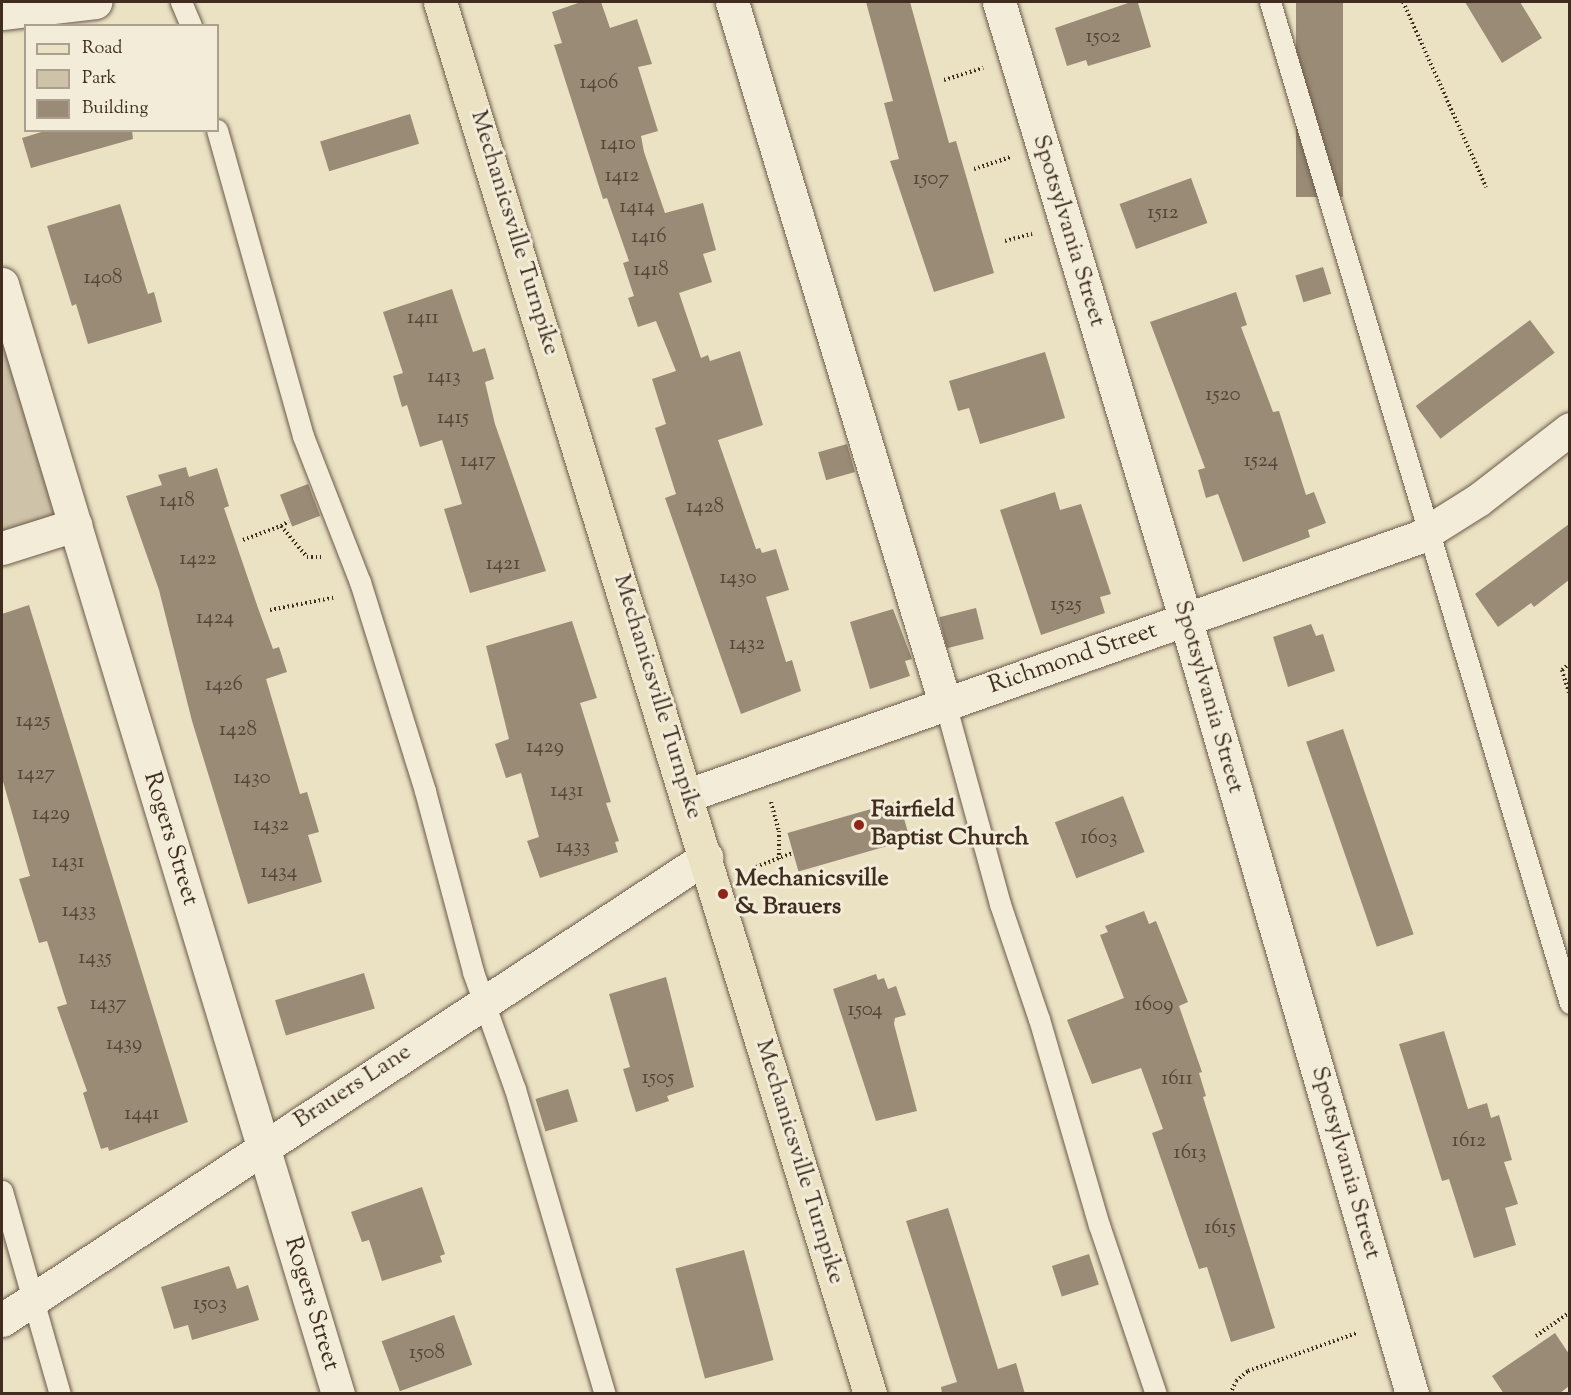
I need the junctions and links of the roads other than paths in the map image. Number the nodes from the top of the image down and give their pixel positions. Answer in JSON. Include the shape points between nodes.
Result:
{"nodes":[{"id":1,"x":95,"y":2,"type":"edge"},
{"id":2,"x":181,"y":2,"type":"edge"},
{"id":3,"x":440,"y":2,"type":"edge"},
{"id":4,"x":732,"y":2,"type":"edge"},
{"id":5,"x":999,"y":2,"type":"edge"},
{"id":6,"x":1270,"y":2,"type":"edge"},
{"id":7,"x":2,"y":13,"type":"edge"},
{"id":8,"x":190,"y":24,"type":"edge"},
{"id":9,"x":218,"y":132,"type":"edge"},
{"id":10,"x":2,"y":284,"type":"edge"},
{"id":11,"x":1569,"y":429,"type":"edge"},
{"id":12,"x":75,"y":525,"type":"junction"},
{"id":13,"x":1426,"y":534,"type":"junction"},
{"id":14,"x":2,"y":548,"type":"edge"},
{"id":15,"x":1186,"y":621,"type":"junction"},
{"id":16,"x":945,"y":703,"type":"junction"},
{"id":17,"x":688,"y":795,"type":"junction"},
{"id":18,"x":706,"y":857,"type":"junction"},
{"id":19,"x":483,"y":1003,"type":"junction"},
{"id":20,"x":1569,"y":1003,"type":"edge"},
{"id":21,"x":263,"y":1146,"type":"junction"},
{"id":22,"x":2,"y":1191,"type":"edge"},
{"id":23,"x":32,"y":1301,"type":"junction"},
{"id":24,"x":2,"y":1320,"type":"edge"},
{"id":25,"x":60,"y":1394,"type":"edge"},
{"id":26,"x":338,"y":1394,"type":"edge"},
{"id":27,"x":605,"y":1394,"type":"edge"},
{"id":28,"x":870,"y":1394,"type":"edge"},
{"id":29,"x":1156,"y":1394,"type":"edge"},
{"id":30,"x":1412,"y":1394,"type":"edge"}],
"edges":[{"from":1,"to":7,"type":"street"},
{"from":2,"to":8,"type":"lane"},
{"from":3,"to":17,"type":"main road","name":"Mechanicsville Turnpike"},
{"from":4,"to":16,"type":"street"},
{"from":5,"to":15,"type":"street","name":"Spotsylvania Street"},
{"from":6,"to":13,"type":"lane"},
{"from":9,"to":19,"type":"lane","via":[[303,436],[363,592],[425,791]]},
{"from":10,"to":12,"type":"street","name":"Rogers Street"},
{"from":11,"to":13,"type":"street","name":"Richmond Street","via":[[1478,500]]},
{"from":12,"to":14,"type":"street"},
{"from":12,"to":21,"type":"street","name":"Rogers Street"},
{"from":13,"to":15,"type":"street","name":"Richmond Street"},
{"from":13,"to":20,"type":"lane"},
{"from":15,"to":16,"type":"street","name":"Richmond Street"},
{"from":15,"to":30,"type":"street","name":"Spotsylvania Street"},
{"from":16,"to":17,"type":"street","name":"Richmond Street"},
{"from":16,"to":29,"type":"lane","via":[[1000,904],[1039,1019],[1099,1225]]},
{"from":17,"to":18,"type":"main road","name":"Mechanicsville Turnpike"},
{"from":18,"to":19,"type":"street","name":"Brauers Lane"},
{"from":18,"to":28,"type":"main road","name":"Mechanicsville Turnpike"},
{"from":19,"to":21,"type":"street","name":"Brauers Lane"},
{"from":19,"to":27,"type":"lane","via":[[515,1089]]},
{"from":21,"to":23,"type":"street","name":"Brauers Lane"},
{"from":21,"to":26,"type":"street","name":"Rogers Street"},
{"from":22,"to":23,"type":"lane"},
{"from":23,"to":24,"type":"street","name":"Brauers Lane"},
{"from":23,"to":25,"type":"lane"}]}
